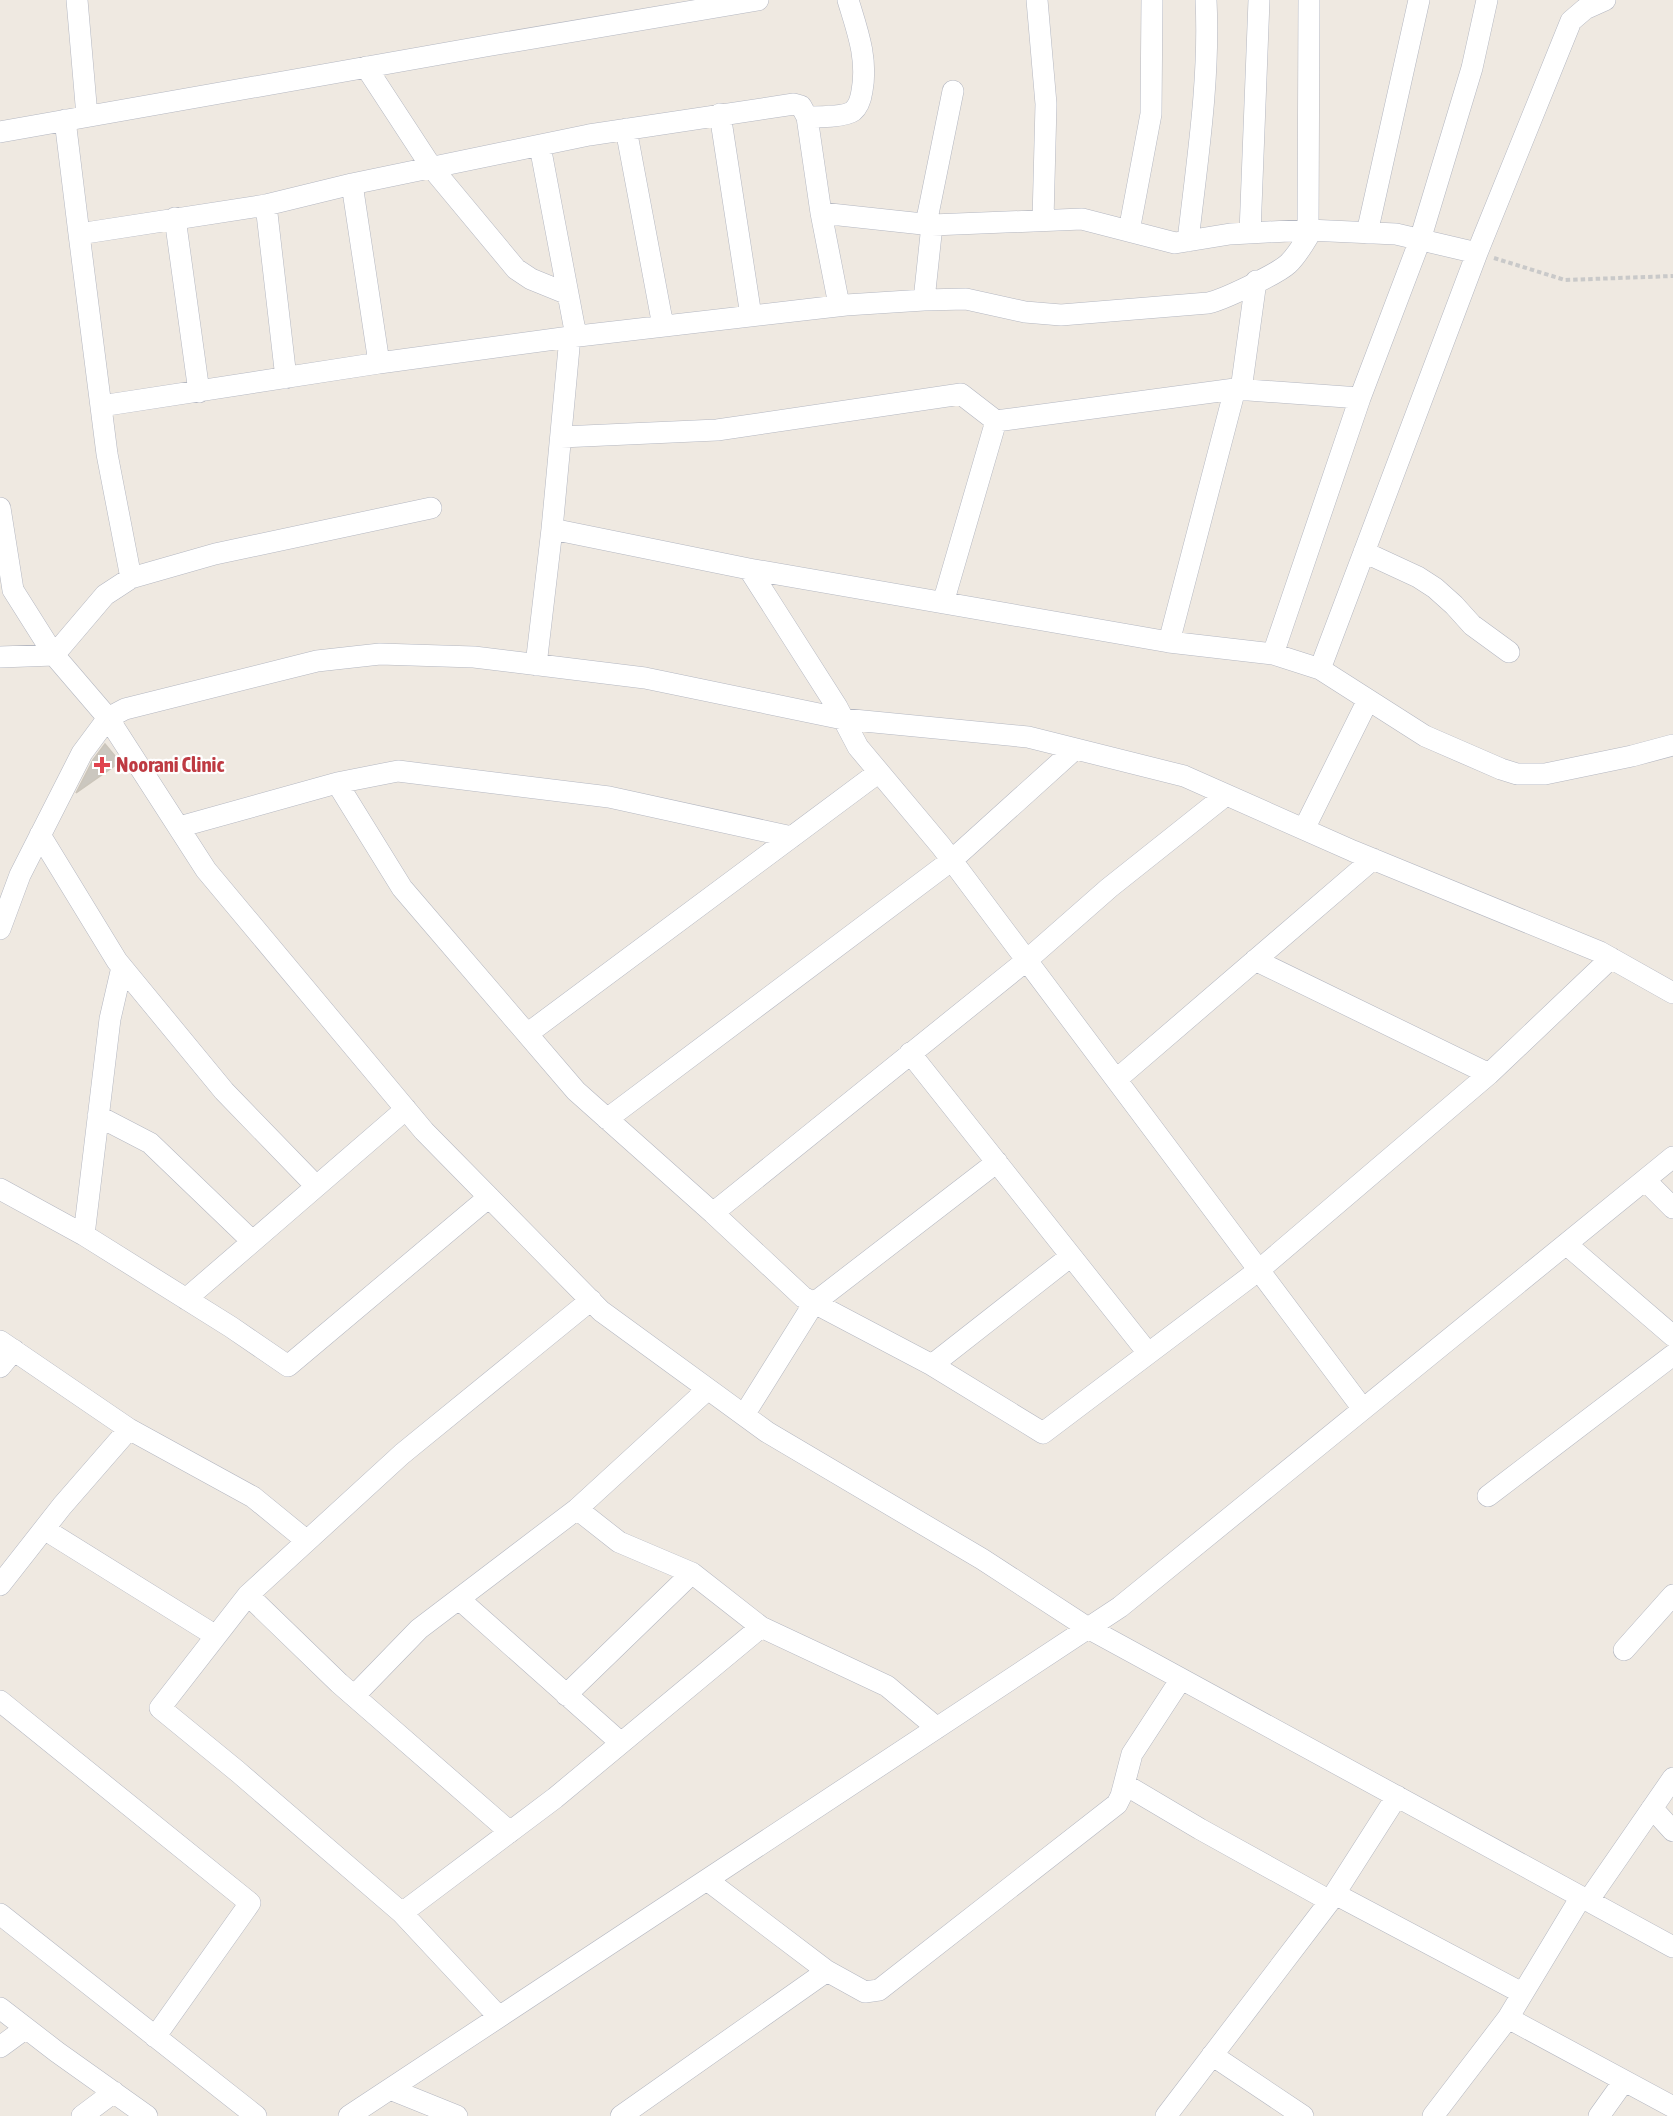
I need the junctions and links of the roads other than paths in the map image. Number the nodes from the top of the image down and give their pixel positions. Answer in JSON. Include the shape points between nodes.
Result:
{"nodes":[{"id":1,"x":77,"y":0,"type":"edge"},
{"id":2,"x":758,"y":0,"type":"edge"},
{"id":3,"x":848,"y":0,"type":"edge"},
{"id":4,"x":1037,"y":0,"type":"edge"},
{"id":5,"x":1152,"y":0,"type":"edge"},
{"id":6,"x":1206,"y":0,"type":"edge"},
{"id":7,"x":1259,"y":0,"type":"edge"},
{"id":8,"x":1309,"y":0,"type":"edge"},
{"id":9,"x":1419,"y":0,"type":"edge"},
{"id":10,"x":1487,"y":0,"type":"edge"},
{"id":11,"x":1605,"y":0,"type":"edge"},
{"id":12,"x":712,"y":4,"type":"edge"},
{"id":13,"x":366,"y":67,"type":"junction"},
{"id":14,"x":953,"y":91,"type":"dead end"},
{"id":15,"x":720,"y":114,"type":"junction"},
{"id":16,"x":87,"y":116,"type":"junction"},
{"id":17,"x":807,"y":117,"type":"junction"},
{"id":18,"x":65,"y":120,"type":"junction"},
{"id":19,"x":626,"y":129,"type":"junction"},
{"id":20,"x":0,"y":132,"type":"edge"},
{"id":21,"x":540,"y":146,"type":"junction"},
{"id":22,"x":432,"y":168,"type":"junction"},
{"id":23,"x":352,"y":184,"type":"junction"},
{"id":24,"x":266,"y":205,"type":"junction"},
{"id":25,"x":821,"y":213,"type":"junction"},
{"id":26,"x":175,"y":218,"type":"junction"},
{"id":27,"x":1043,"y":220,"type":"junction"},
{"id":28,"x":929,"y":225,"type":"junction"},
{"id":29,"x":1310,"y":230,"type":"junction"},
{"id":30,"x":1129,"y":231,"type":"junction"},
{"id":31,"x":1367,"y":232,"type":"junction"},
{"id":32,"x":1250,"y":233,"type":"junction"},
{"id":33,"x":79,"y":234,"type":"junction"},
{"id":34,"x":1420,"y":240,"type":"junction"},
{"id":35,"x":1188,"y":241,"type":"junction"},
{"id":36,"x":1477,"y":253,"type":"junction"},
{"id":37,"x":1256,"y":281,"type":"junction"},
{"id":38,"x":568,"y":294,"type":"junction"},
{"id":39,"x":924,"y":300,"type":"junction"},
{"id":40,"x":839,"y":306,"type":"junction"},
{"id":41,"x":751,"y":316,"type":"junction"},
{"id":42,"x":663,"y":326,"type":"junction"},
{"id":43,"x":573,"y":336,"type":"junction"},
{"id":44,"x":379,"y":363,"type":"junction"},
{"id":45,"x":286,"y":378,"type":"junction"},
{"id":46,"x":1238,"y":389,"type":"junction"},
{"id":47,"x":199,"y":392,"type":"junction"},
{"id":48,"x":1360,"y":398,"type":"junction"},
{"id":49,"x":101,"y":406,"type":"junction"},
{"id":50,"x":996,"y":421,"type":"junction"},
{"id":51,"x":561,"y":437,"type":"junction"},
{"id":52,"x":0,"y":508,"type":"edge"},
{"id":53,"x":431,"y":508,"type":"dead end"},
{"id":54,"x":552,"y":529,"type":"junction"},
{"id":55,"x":1364,"y":552,"type":"junction"},
{"id":56,"x":749,"y":569,"type":"junction"},
{"id":57,"x":131,"y":578,"type":"junction"},
{"id":58,"x":943,"y":603,"type":"junction"},
{"id":59,"x":1169,"y":642,"type":"junction"},
{"id":60,"x":1509,"y":652,"type":"dead end"},
{"id":61,"x":1274,"y":654,"type":"junction"},
{"id":62,"x":54,"y":655,"type":"junction"},
{"id":63,"x":0,"y":657,"type":"edge"},
{"id":64,"x":536,"y":665,"type":"junction"},
{"id":65,"x":1320,"y":669,"type":"junction"},
{"id":66,"x":1368,"y":700,"type":"junction"},
{"id":67,"x":108,"y":718,"type":"junction"},
{"id":68,"x":843,"y":719,"type":"junction"},
{"id":69,"x":1673,"y":745,"type":"edge"},
{"id":70,"x":1075,"y":749,"type":"junction"},
{"id":71,"x":879,"y":772,"type":"junction"},
{"id":72,"x":337,"y":783,"type":"junction"},
{"id":73,"x":1226,"y":795,"type":"junction"},
{"id":74,"x":179,"y":827,"type":"junction"},
{"id":75,"x":1304,"y":829,"type":"junction"},
{"id":76,"x":40,"y":835,"type":"junction"},
{"id":77,"x":792,"y":837,"type":"junction"},
{"id":78,"x":1373,"y":859,"type":"junction"},
{"id":79,"x":952,"y":860,"type":"junction"},
{"id":80,"x":0,"y":929,"type":"edge"},
{"id":81,"x":1611,"y":958,"type":"junction"},
{"id":82,"x":1027,"y":960,"type":"junction"},
{"id":83,"x":1255,"y":960,"type":"junction"},
{"id":84,"x":122,"y":967,"type":"junction"},
{"id":85,"x":1673,"y":993,"type":"edge"},
{"id":86,"x":527,"y":1034,"type":"junction"},
{"id":87,"x":910,"y":1053,"type":"junction"},
{"id":88,"x":1489,"y":1074,"type":"junction"},
{"id":89,"x":1117,"y":1079,"type":"junction"},
{"id":90,"x":406,"y":1108,"type":"junction"},
{"id":91,"x":98,"y":1116,"type":"junction"},
{"id":92,"x":607,"y":1119,"type":"junction"},
{"id":93,"x":1673,"y":1157,"type":"edge"},
{"id":94,"x":997,"y":1162,"type":"junction"},
{"id":95,"x":1645,"y":1180,"type":"junction"},
{"id":96,"x":316,"y":1186,"type":"junction"},
{"id":97,"x":0,"y":1189,"type":"edge"},
{"id":98,"x":489,"y":1197,"type":"junction"},
{"id":99,"x":1673,"y":1208,"type":"edge"},
{"id":100,"x":713,"y":1213,"type":"junction"},
{"id":101,"x":84,"y":1235,"type":"junction"},
{"id":102,"x":252,"y":1241,"type":"junction"},
{"id":103,"x":1566,"y":1244,"type":"junction"},
{"id":104,"x":1071,"y":1256,"type":"junction"},
{"id":105,"x":1259,"y":1270,"type":"junction"},
{"id":106,"x":186,"y":1299,"type":"junction"},
{"id":107,"x":591,"y":1300,"type":"junction"},
{"id":108,"x":814,"y":1303,"type":"junction"},
{"id":109,"x":1673,"y":1336,"type":"edge"},
{"id":110,"x":7,"y":1346,"type":"edge"},
{"id":111,"x":1148,"y":1353,"type":"junction"},
{"id":112,"x":1673,"y":1355,"type":"edge"},
{"id":113,"x":932,"y":1365,"type":"junction"},
{"id":114,"x":0,"y":1367,"type":"edge"},
{"id":115,"x":708,"y":1389,"type":"junction"},
{"id":116,"x":1363,"y":1409,"type":"junction"},
{"id":117,"x":744,"y":1415,"type":"junction"},
{"id":118,"x":129,"y":1429,"type":"junction"},
{"id":119,"x":1488,"y":1496,"type":"dead end"},
{"id":120,"x":577,"y":1509,"type":"junction"},
{"id":121,"x":44,"y":1529,"type":"junction"},
{"id":122,"x":307,"y":1541,"type":"junction"},
{"id":123,"x":692,"y":1572,"type":"junction"},
{"id":124,"x":0,"y":1586,"type":"edge"},
{"id":125,"x":248,"y":1595,"type":"junction"},
{"id":126,"x":1673,"y":1595,"type":"edge"},
{"id":127,"x":459,"y":1599,"type":"junction"},
{"id":128,"x":761,"y":1627,"type":"junction"},
{"id":129,"x":1088,"y":1628,"type":"junction"},
{"id":130,"x":216,"y":1636,"type":"junction"},
{"id":131,"x":1624,"y":1650,"type":"dead end"},
{"id":132,"x":1181,"y":1679,"type":"junction"},
{"id":133,"x":566,"y":1695,"type":"junction"},
{"id":134,"x":354,"y":1696,"type":"junction"},
{"id":135,"x":0,"y":1701,"type":"edge"},
{"id":136,"x":938,"y":1728,"type":"junction"},
{"id":137,"x":621,"y":1743,"type":"junction"},
{"id":138,"x":1673,"y":1778,"type":"edge"},
{"id":139,"x":1124,"y":1784,"type":"junction"},
{"id":140,"x":1397,"y":1796,"type":"junction"},
{"id":141,"x":1652,"y":1808,"type":"junction"},
{"id":142,"x":1673,"y":1831,"type":"edge"},
{"id":143,"x":510,"y":1832,"type":"junction"},
{"id":144,"x":707,"y":1880,"type":"junction"},
{"id":145,"x":1332,"y":1897,"type":"junction"},
{"id":146,"x":1585,"y":1899,"type":"junction"},
{"id":147,"x":402,"y":1913,"type":"junction"},
{"id":148,"x":0,"y":1914,"type":"edge"},
{"id":149,"x":1673,"y":1947,"type":"edge"},
{"id":150,"x":827,"y":1971,"type":"junction"},
{"id":151,"x":1522,"y":1993,"type":"junction"},
{"id":152,"x":0,"y":2008,"type":"edge"},
{"id":153,"x":500,"y":2017,"type":"junction"},
{"id":154,"x":1508,"y":2018,"type":"junction"},
{"id":155,"x":26,"y":2028,"type":"junction"},
{"id":156,"x":155,"y":2037,"type":"junction"},
{"id":157,"x":0,"y":2047,"type":"edge"},
{"id":158,"x":1212,"y":2055,"type":"junction"},
{"id":159,"x":1624,"y":2081,"type":"junction"},
{"id":160,"x":390,"y":2089,"type":"junction"},
{"id":161,"x":114,"y":2092,"type":"junction"},
{"id":162,"x":1666,"y":2109,"type":"edge"},
{"id":163,"x":82,"y":2116,"type":"edge"},
{"id":164,"x":147,"y":2116,"type":"edge"},
{"id":165,"x":256,"y":2116,"type":"edge"},
{"id":166,"x":349,"y":2116,"type":"edge"},
{"id":167,"x":457,"y":2116,"type":"edge"},
{"id":168,"x":621,"y":2116,"type":"edge"},
{"id":169,"x":1166,"y":2116,"type":"edge"},
{"id":170,"x":1303,"y":2116,"type":"edge"},
{"id":171,"x":1432,"y":2116,"type":"edge"},
{"id":172,"x":1599,"y":2116,"type":"edge"}],
"edges":[{"from":1,"to":16,"type":"street"},
{"from":2,"to":12,"type":"street"},
{"from":3,"to":17,"type":"street","via":[[865,60],[861,98],[848,114]]},
{"from":4,"to":27,"type":"street","via":[[1046,104]]},
{"from":5,"to":30,"type":"street","via":[[1151,114]]},
{"from":6,"to":35,"type":"street","via":[[1202,113]]},
{"from":7,"to":32,"type":"street"},
{"from":8,"to":29,"type":"street"},
{"from":9,"to":31,"type":"street"},
{"from":10,"to":34,"type":"street","via":[[1472,68]]},
{"from":11,"to":36,"type":"street","via":[[1571,21]]},
{"from":12,"to":13,"type":"street"},
{"from":13,"to":16,"type":"street"},
{"from":13,"to":22,"type":"street"},
{"from":14,"to":28,"type":"street"},
{"from":15,"to":17,"type":"street","via":[[794,104],[801,106]]},
{"from":15,"to":19,"type":"street"},
{"from":15,"to":41,"type":"street"},
{"from":16,"to":18,"type":"street"},
{"from":17,"to":25,"type":"street"},
{"from":18,"to":20,"type":"street"},
{"from":18,"to":33,"type":"street"},
{"from":19,"to":21,"type":"street"},
{"from":19,"to":42,"type":"street"},
{"from":21,"to":22,"type":"street"},
{"from":21,"to":38,"type":"street"},
{"from":22,"to":23,"type":"street"},
{"from":22,"to":38,"type":"street","via":[[516,269]]},
{"from":23,"to":24,"type":"street"},
{"from":23,"to":44,"type":"street"},
{"from":24,"to":26,"type":"street"},
{"from":24,"to":45,"type":"street"},
{"from":25,"to":28,"type":"street"},
{"from":25,"to":40,"type":"street"},
{"from":26,"to":33,"type":"street"},
{"from":26,"to":47,"type":"street"},
{"from":27,"to":28,"type":"street"},
{"from":27,"to":30,"type":"street","via":[[1082,219]]},
{"from":28,"to":39,"type":"street"},
{"from":29,"to":31,"type":"street"},
{"from":29,"to":32,"type":"street"},
{"from":29,"to":37,"type":"street","via":[[1288,264]]},
{"from":30,"to":35,"type":"street","via":[[1175,243]]},
{"from":31,"to":34,"type":"street"},
{"from":32,"to":35,"type":"street"},
{"from":33,"to":49,"type":"street"},
{"from":34,"to":36,"type":"street"},
{"from":34,"to":48,"type":"street"},
{"from":36,"to":55,"type":"street"},
{"from":37,"to":39,"type":"street","via":[[1208,303],[1061,315],[1025,312],[966,299]]},
{"from":37,"to":46,"type":"street"},
{"from":38,"to":43,"type":"street"},
{"from":39,"to":40,"type":"street"},
{"from":40,"to":41,"type":"street"},
{"from":41,"to":42,"type":"street"},
{"from":42,"to":43,"type":"street"},
{"from":43,"to":44,"type":"street"},
{"from":43,"to":51,"type":"street"},
{"from":44,"to":45,"type":"street"},
{"from":45,"to":47,"type":"street"},
{"from":46,"to":48,"type":"street"},
{"from":46,"to":50,"type":"street"},
{"from":46,"to":59,"type":"street"},
{"from":47,"to":49,"type":"street"},
{"from":48,"to":61,"type":"street"},
{"from":49,"to":57,"type":"street"},
{"from":50,"to":51,"type":"street","via":[[962,394],[717,430]]},
{"from":50,"to":58,"type":"street"},
{"from":51,"to":54,"type":"street"},
{"from":52,"to":62,"type":"street","via":[[13,590]]},
{"from":53,"to":57,"type":"street","via":[[215,554]]},
{"from":54,"to":56,"type":"street"},
{"from":54,"to":64,"type":"street"},
{"from":55,"to":60,"type":"street","via":[[1435,588],[1472,625]]},
{"from":55,"to":65,"type":"street"},
{"from":56,"to":58,"type":"street"},
{"from":56,"to":68,"type":"street"},
{"from":57,"to":62,"type":"street","via":[[105,595]]},
{"from":58,"to":59,"type":"street"},
{"from":59,"to":61,"type":"street"},
{"from":61,"to":65,"type":"street"},
{"from":62,"to":63,"type":"street"},
{"from":62,"to":67,"type":"street"},
{"from":64,"to":67,"type":"street","via":[[474,657],[348,657],[317,661],[125,709]]},
{"from":64,"to":68,"type":"street","via":[[645,678]]},
{"from":65,"to":66,"type":"street"},
{"from":66,"to":69,"type":"street","via":[[1425,736],[1516,774],[1545,774]]},
{"from":66,"to":75,"type":"street"},
{"from":67,"to":74,"type":"street"},
{"from":67,"to":76,"type":"street","via":[[82,753]]},
{"from":68,"to":70,"type":"street","via":[[1028,737]]},
{"from":68,"to":71,"type":"street","via":[[858,747]]},
{"from":70,"to":73,"type":"street","via":[[1184,776]]},
{"from":70,"to":79,"type":"street"},
{"from":71,"to":77,"type":"street"},
{"from":71,"to":79,"type":"street"},
{"from":72,"to":74,"type":"street"},
{"from":72,"to":77,"type":"street","via":[[398,771],[609,797]]},
{"from":72,"to":86,"type":"street","via":[[402,888]]},
{"from":73,"to":75,"type":"street"},
{"from":73,"to":82,"type":"street","via":[[1109,888]]},
{"from":74,"to":90,"type":"street","via":[[206,870]]},
{"from":75,"to":78,"type":"street"},
{"from":76,"to":80,"type":"street"},
{"from":76,"to":84,"type":"street"},
{"from":77,"to":86,"type":"street"},
{"from":78,"to":81,"type":"street"},
{"from":78,"to":83,"type":"street"},
{"from":79,"to":82,"type":"street"},
{"from":79,"to":92,"type":"street"},
{"from":81,"to":85,"type":"street"},
{"from":81,"to":88,"type":"street"},
{"from":82,"to":87,"type":"street"},
{"from":82,"to":89,"type":"street"},
{"from":83,"to":88,"type":"street"},
{"from":83,"to":89,"type":"street"},
{"from":84,"to":91,"type":"street","via":[[110,1019]]},
{"from":84,"to":96,"type":"street","via":[[224,1091]]},
{"from":86,"to":92,"type":"street","via":[[576,1092]]},
{"from":87,"to":94,"type":"street"},
{"from":87,"to":100,"type":"street"},
{"from":88,"to":105,"type":"street"},
{"from":89,"to":105,"type":"street"},
{"from":90,"to":96,"type":"street"},
{"from":90,"to":98,"type":"street"},
{"from":91,"to":101,"type":"street"},
{"from":91,"to":102,"type":"street","via":[[150,1143]]},
{"from":92,"to":100,"type":"street"},
{"from":93,"to":95,"type":"street"},
{"from":94,"to":104,"type":"street"},
{"from":94,"to":108,"type":"street"},
{"from":95,"to":99,"type":"street"},
{"from":95,"to":103,"type":"street"},
{"from":96,"to":102,"type":"street"},
{"from":97,"to":101,"type":"street"},
{"from":98,"to":106,"type":"street","via":[[288,1366]]},
{"from":98,"to":107,"type":"street"},
{"from":100,"to":108,"type":"street"},
{"from":101,"to":106,"type":"street"},
{"from":102,"to":106,"type":"street"},
{"from":103,"to":109,"type":"street"},
{"from":103,"to":116,"type":"street"},
{"from":104,"to":111,"type":"street"},
{"from":104,"to":113,"type":"street"},
{"from":105,"to":111,"type":"street"},
{"from":105,"to":116,"type":"street"},
{"from":107,"to":115,"type":"street"},
{"from":107,"to":122,"type":"street","via":[[402,1454]]},
{"from":108,"to":113,"type":"street"},
{"from":108,"to":117,"type":"street"},
{"from":110,"to":114,"type":"street"},
{"from":110,"to":118,"type":"street"},
{"from":111,"to":113,"type":"street","via":[[1043,1432]]},
{"from":112,"to":119,"type":"street"},
{"from":115,"to":117,"type":"street"},
{"from":115,"to":120,"type":"street"},
{"from":116,"to":129,"type":"street"},
{"from":117,"to":129,"type":"street"},
{"from":118,"to":121,"type":"street"},
{"from":118,"to":122,"type":"street","via":[[253,1497]]},
{"from":120,"to":123,"type":"street","via":[[619,1542]]},
{"from":120,"to":127,"type":"street"},
{"from":121,"to":124,"type":"street"},
{"from":121,"to":130,"type":"street"},
{"from":122,"to":125,"type":"street"},
{"from":123,"to":128,"type":"street"},
{"from":123,"to":133,"type":"street"},
{"from":125,"to":130,"type":"street"},
{"from":125,"to":134,"type":"street"},
{"from":126,"to":131,"type":"street"},
{"from":127,"to":133,"type":"street"},
{"from":127,"to":134,"type":"street","via":[[419,1629]]},
{"from":128,"to":136,"type":"street","via":[[887,1686]]},
{"from":128,"to":137,"type":"street"},
{"from":129,"to":132,"type":"street"},
{"from":129,"to":136,"type":"street"},
{"from":130,"to":147,"type":"street","via":[[160,1708]]},
{"from":132,"to":139,"type":"street","via":[[1132,1754]]},
{"from":132,"to":140,"type":"street"},
{"from":133,"to":137,"type":"street"},
{"from":134,"to":143,"type":"street"},
{"from":135,"to":156,"type":"street","via":[[250,1903]]},
{"from":136,"to":144,"type":"street"},
{"from":137,"to":143,"type":"street"},
{"from":138,"to":141,"type":"street"},
{"from":139,"to":145,"type":"street"},
{"from":139,"to":150,"type":"street","via":[[1117,1804],[879,1990],[865,1992]]},
{"from":140,"to":145,"type":"street"},
{"from":140,"to":146,"type":"street"},
{"from":141,"to":142,"type":"street"},
{"from":141,"to":146,"type":"street"},
{"from":143,"to":147,"type":"street"},
{"from":144,"to":150,"type":"street"},
{"from":144,"to":153,"type":"street"},
{"from":145,"to":151,"type":"street"},
{"from":145,"to":158,"type":"street"},
{"from":146,"to":149,"type":"street"},
{"from":146,"to":151,"type":"street"},
{"from":147,"to":153,"type":"street"},
{"from":148,"to":156,"type":"street"},
{"from":150,"to":168,"type":"street"},
{"from":151,"to":154,"type":"street"},
{"from":152,"to":155,"type":"street"},
{"from":153,"to":160,"type":"street"},
{"from":154,"to":159,"type":"street"},
{"from":154,"to":171,"type":"street"},
{"from":155,"to":157,"type":"street"},
{"from":155,"to":161,"type":"street"},
{"from":156,"to":165,"type":"street"},
{"from":158,"to":169,"type":"street"},
{"from":158,"to":170,"type":"street"},
{"from":159,"to":162,"type":"street"},
{"from":159,"to":172,"type":"street"},
{"from":160,"to":166,"type":"street"},
{"from":160,"to":167,"type":"street"},
{"from":161,"to":163,"type":"street"},
{"from":161,"to":164,"type":"street"}]}
